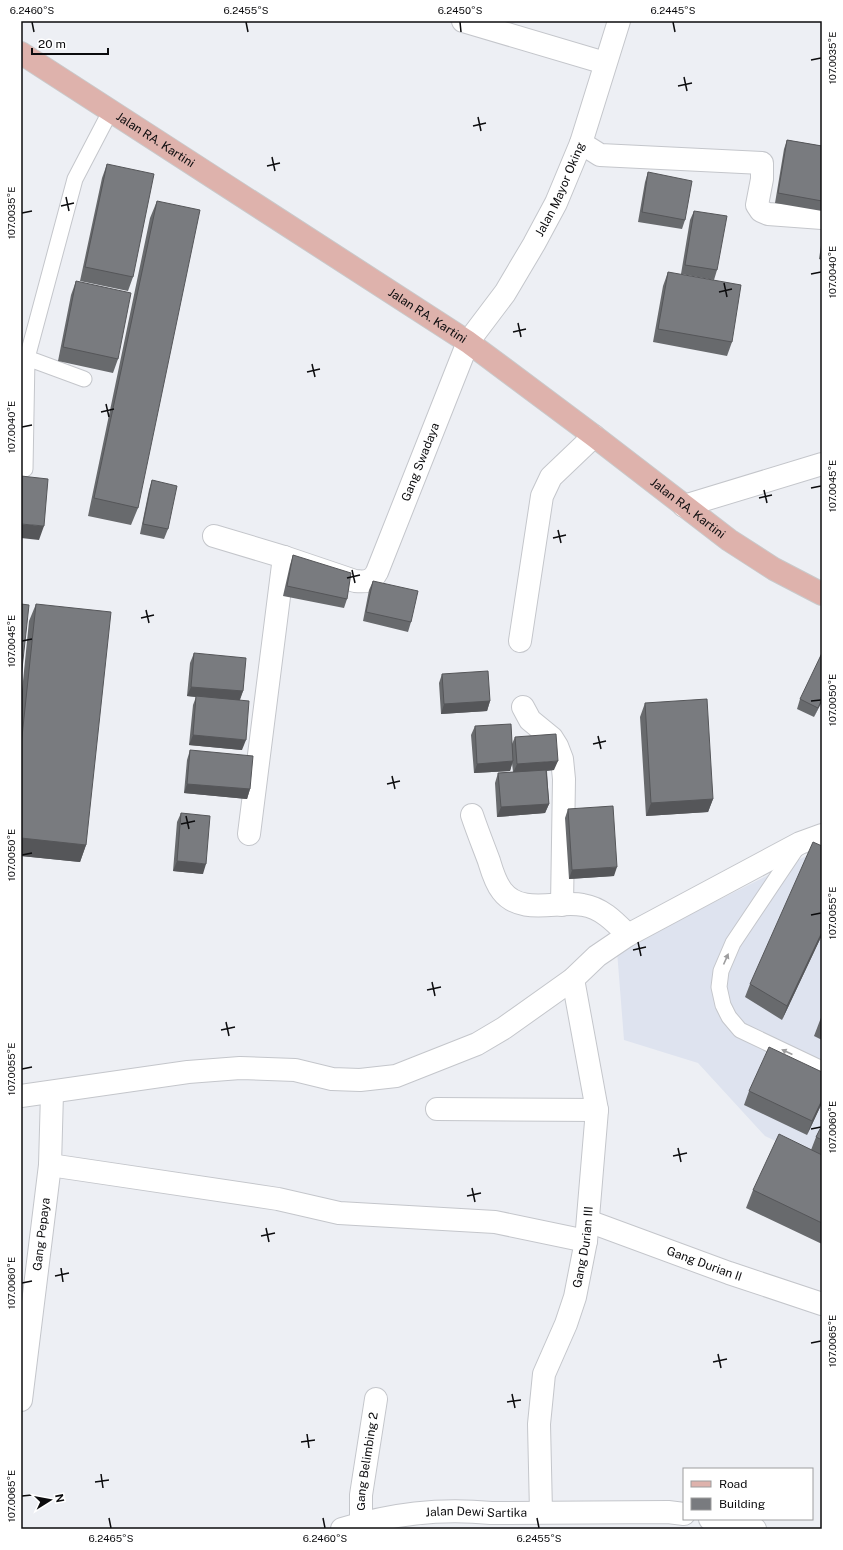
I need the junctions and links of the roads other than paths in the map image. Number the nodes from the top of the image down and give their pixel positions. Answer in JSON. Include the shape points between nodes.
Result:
{"nodes":[{"id":1,"x":463,"y":21,"type":"edge"},
{"id":2,"x":619,"y":21,"type":"edge"},
{"id":3,"x":21,"y":53,"type":"edge"},
{"id":4,"x":605,"y":64,"type":"junction"},
{"id":5,"x":111,"y":110,"type":"junction"},
{"id":6,"x":581,"y":143,"type":"junction"},
{"id":7,"x":822,"y":218,"type":"edge"},
{"id":8,"x":468,"y":342,"type":"junction"},
{"id":9,"x":24,"y":357,"type":"edge"},
{"id":10,"x":84,"y":379,"type":"dead end"},
{"id":11,"x":594,"y":436,"type":"junction"},
{"id":12,"x":822,"y":464,"type":"edge"},
{"id":13,"x":25,"y":469,"type":"dead end"},
{"id":14,"x":684,"y":506,"type":"junction"},
{"id":15,"x":214,"y":536,"type":"dead end"},
{"id":16,"x":284,"y":557,"type":"junction"},
{"id":17,"x":822,"y":594,"type":"edge"},
{"id":18,"x":520,"y":641,"type":"dead end"},
{"id":19,"x":524,"y":707,"type":"dead end"},
{"id":20,"x":472,"y":815,"type":"dead end"},
{"id":21,"x":249,"y":834,"type":"dead end"},
{"id":22,"x":822,"y":835,"type":"edge"},
{"id":23,"x":800,"y":844,"type":"junction"},
{"id":24,"x":562,"y":905,"type":"junction"},
{"id":25,"x":628,"y":935,"type":"junction"},
{"id":26,"x":573,"y":979,"type":"junction"},
{"id":27,"x":822,"y":1069,"type":"edge"},
{"id":28,"x":52,"y":1093,"type":"junction"},
{"id":29,"x":21,"y":1096,"type":"edge"},
{"id":30,"x":437,"y":1109,"type":"dead end"},
{"id":31,"x":597,"y":1110,"type":"junction"},
{"id":32,"x":50,"y":1165,"type":"junction"},
{"id":33,"x":587,"y":1231,"type":"junction"},
{"id":34,"x":822,"y":1304,"type":"edge"},
{"id":35,"x":376,"y":1399,"type":"dead end"},
{"id":36,"x":21,"y":1400,"type":"edge"},
{"id":37,"x":541,"y":1512,"type":"junction"},
{"id":38,"x":683,"y":1514,"type":"edge"},
{"id":39,"x":716,"y":1520,"type":"edge"},
{"id":40,"x":352,"y":1526,"type":"edge"},
{"id":41,"x":755,"y":1529,"type":"edge"}],
"edges":[{"from":1,"to":4,"type":"street"},
{"from":2,"to":4,"type":"street","name":"Jalan Mayor Oking"},
{"from":3,"to":5,"type":"main road","name":"Jalan RA. Kartini"},
{"from":4,"to":6,"type":"street","name":"Jalan Mayor Oking"},
{"from":5,"to":8,"type":"main road","name":"Jalan RA. Kartini"},
{"from":5,"to":9,"type":"lane","via":[[75,179]]},
{"from":6,"to":7,"type":"street","via":[[600,155],[762,163],[757,204],[761,211],[768,214]]},
{"from":6,"to":8,"type":"street","name":"Jalan Mayor Oking","via":[[556,203],[534,244],[504,293]]},
{"from":8,"to":11,"type":"main road","name":"Jalan RA. Kartini"},
{"from":8,"to":16,"type":"street","name":"Gang Swadaya","via":[[375,576],[371,580],[355,581]]},
{"from":9,"to":10,"type":"lane"},
{"from":9,"to":13,"type":"lane"},
{"from":11,"to":14,"type":"main road","name":"Jalan RA. Kartini"},
{"from":11,"to":18,"type":"street","via":[[551,477],[542,496]]},
{"from":12,"to":14,"type":"street"},
{"from":14,"to":17,"type":"main road","name":"Jalan RA. Kartini","via":[[729,540],[774,569]]},
{"from":15,"to":16,"type":"street"},
{"from":16,"to":21,"type":"street"},
{"from":19,"to":24,"type":"street","via":[[530,720],[552,738],[562,759]]},
{"from":20,"to":24,"type":"street","via":[[496,882],[503,892],[511,899],[536,906]]},
{"from":22,"to":23,"type":"street"},
{"from":23,"to":25,"type":"street"},
{"from":27,"to":23,"type":"lane","one_way":true,"via":[[740,1030],[723,1005],[719,987],[721,971],[733,943]]},
{"from":24,"to":25,"type":"street","via":[[583,904],[597,909]]},
{"from":25,"to":26,"type":"street","via":[[598,956]]},
{"from":26,"to":28,"type":"street","via":[[477,1044],[396,1076],[360,1080],[339,1079],[295,1070],[240,1068],[188,1072]]},
{"from":26,"to":31,"type":"street","name":"Gang Durian III"},
{"from":28,"to":29,"type":"street"},
{"from":28,"to":32,"type":"street","name":"Gang Pepaya"},
{"from":30,"to":31,"type":"street"},
{"from":31,"to":33,"type":"street","name":"Gang Durian III"},
{"from":32,"to":33,"type":"street","name":"Gang Durian II","via":[[278,1199],[339,1213],[495,1222]]},
{"from":32,"to":36,"type":"street","name":"Gang Pepaya"},
{"from":33,"to":34,"type":"street","name":"Gang Durian II","via":[[729,1273]]},
{"from":33,"to":37,"type":"street","name":"Gang Durian III","via":[[575,1297],[544,1374],[539,1424]]},
{"from":35,"to":40,"type":"street","name":"Gang Belimbing 2","via":[[362,1495]]},
{"from":37,"to":38,"type":"street","name":"Jalan Dewi Sartika"},
{"from":37,"to":40,"type":"street","name":"Jalan Dewi Sartika","via":[[431,1511],[390,1516]]},
{"from":39,"to":41,"type":"street"}]}
